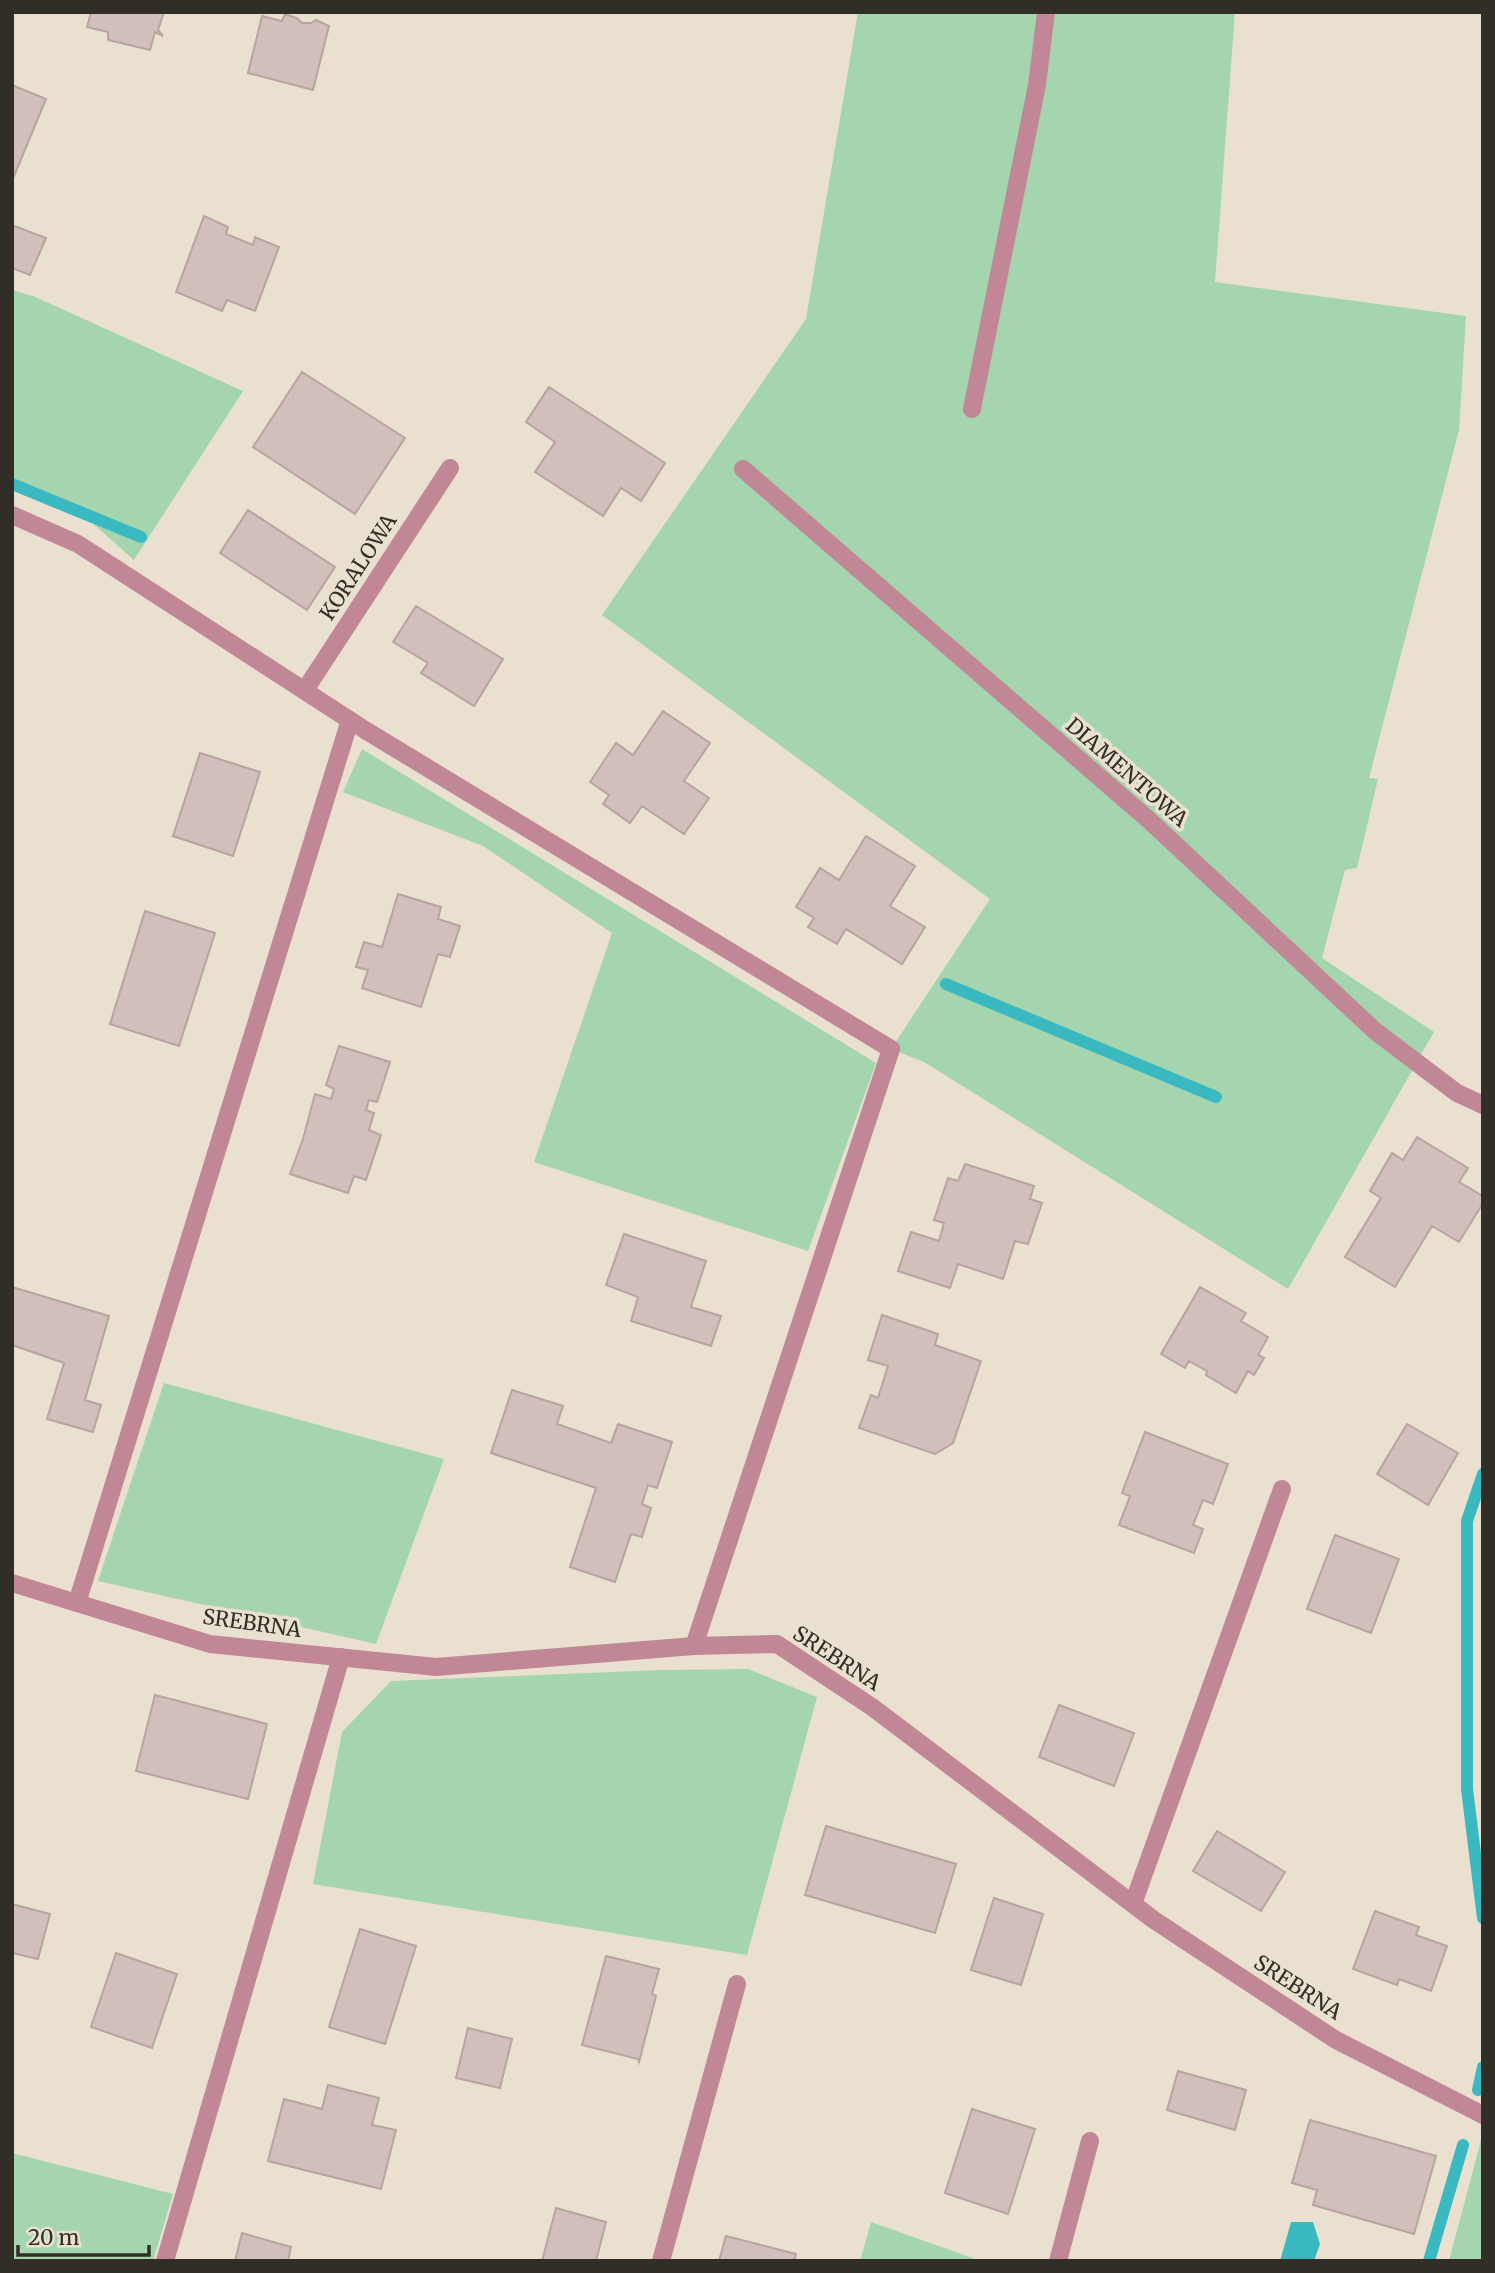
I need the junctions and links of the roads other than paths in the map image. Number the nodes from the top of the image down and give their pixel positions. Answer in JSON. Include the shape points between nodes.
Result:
{"nodes":[{"id":1,"x":1046,"y":12,"type":"edge"},
{"id":2,"x":972,"y":409,"type":"dead end"},
{"id":3,"x":450,"y":468,"type":"dead end"},
{"id":4,"x":743,"y":469,"type":"dead end"},
{"id":5,"x":12,"y":515,"type":"edge"},
{"id":6,"x":304,"y":690,"type":"junction"},
{"id":7,"x":350,"y":720,"type":"junction"},
{"id":8,"x":1483,"y":1105,"type":"edge"},
{"id":9,"x":1282,"y":1489,"type":"dead end"},
{"id":10,"x":12,"y":1583,"type":"edge"},
{"id":11,"x":77,"y":1603,"type":"junction"},
{"id":12,"x":694,"y":1646,"type":"junction"},
{"id":13,"x":341,"y":1657,"type":"junction"},
{"id":14,"x":1133,"y":1904,"type":"junction"},
{"id":15,"x":737,"y":1984,"type":"dead end"},
{"id":16,"x":1483,"y":2115,"type":"edge"},
{"id":17,"x":1090,"y":2141,"type":"dead end"},
{"id":18,"x":165,"y":2261,"type":"edge"},
{"id":19,"x":660,"y":2261,"type":"edge"},
{"id":20,"x":1058,"y":2261,"type":"edge"}],
"edges":[{"from":1,"to":2,"type":"street","via":[[1037,85]]},
{"from":3,"to":6,"type":"street","name":"KORALOWA"},
{"from":4,"to":8,"type":"street","name":"DIAMENTOWA","via":[[1150,821],[1375,1031],[1457,1093]]},
{"from":5,"to":6,"type":"street","via":[[78,544]]},
{"from":6,"to":7,"type":"street"},
{"from":7,"to":11,"type":"street"},
{"from":7,"to":12,"type":"street","via":[[891,1049]]},
{"from":9,"to":14,"type":"street"},
{"from":10,"to":11,"type":"street","name":"SREBRNA"},
{"from":11,"to":13,"type":"street","name":"SREBRNA","via":[[210,1644]]},
{"from":12,"to":13,"type":"street","name":"SREBRNA","via":[[436,1668]]},
{"from":12,"to":14,"type":"street","name":"SREBRNA","via":[[777,1644],[872,1707]]},
{"from":13,"to":18,"type":"street"},
{"from":14,"to":16,"type":"street","name":"SREBRNA","via":[[1336,2040]]},
{"from":15,"to":19,"type":"street"},
{"from":17,"to":20,"type":"street"}]}
